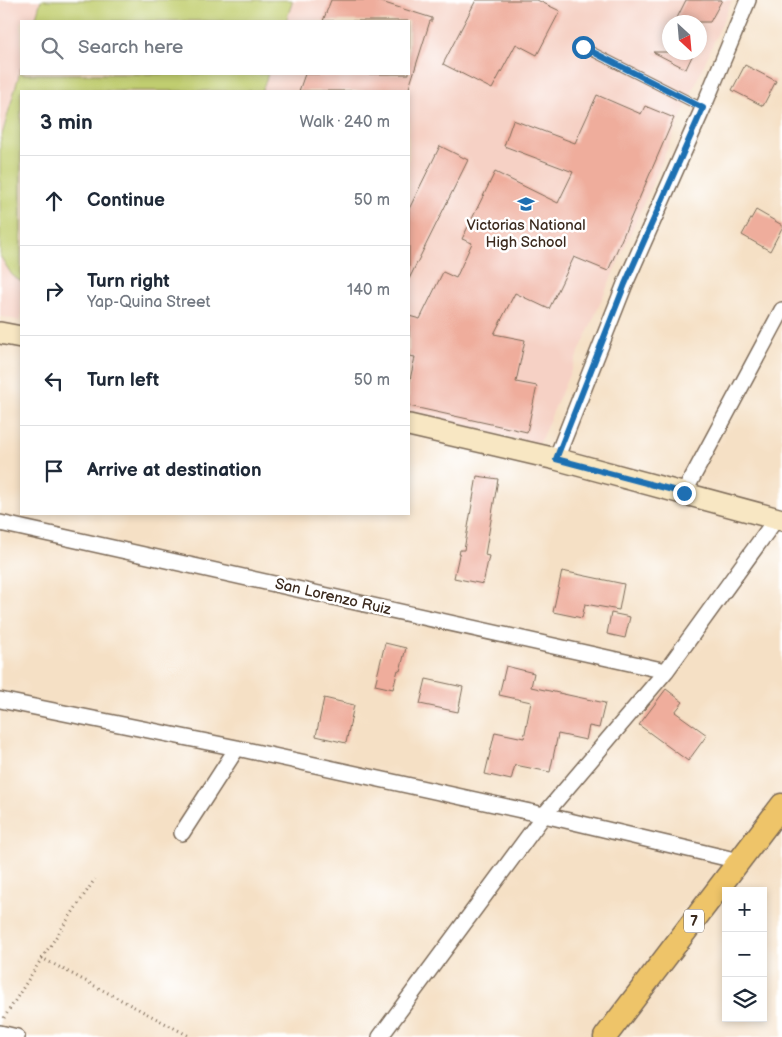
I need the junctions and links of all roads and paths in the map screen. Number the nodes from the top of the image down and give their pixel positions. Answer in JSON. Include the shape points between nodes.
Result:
{"nodes":[{"id":1,"x":748,"y":0,"type":"edge"},
{"id":2,"x":583,"y":47,"type":"dead end"},
{"id":3,"x":703,"y":108,"type":"junction"},
{"id":4,"x":782,"y":310,"type":"edge"},
{"id":5,"x":0,"y":333,"type":"edge"},
{"id":6,"x":20,"y":337,"type":"edge"},
{"id":7,"x":410,"y":425,"type":"edge"},
{"id":8,"x":556,"y":459,"type":"junction"},
{"id":9,"x":684,"y":493,"type":"junction"},
{"id":10,"x":779,"y":519,"type":"edge"},
{"id":11,"x":0,"y":523,"type":"edge"},
{"id":12,"x":666,"y":671,"type":"junction"},
{"id":13,"x":0,"y":700,"type":"edge"},
{"id":14,"x":236,"y":748,"type":"junction"},
{"id":15,"x":782,"y":805,"type":"edge"},
{"id":16,"x":544,"y":815,"type":"junction"},
{"id":17,"x":182,"y":834,"type":"dead end"},
{"id":18,"x":739,"y":861,"type":"junction"},
{"id":19,"x":95,"y":880,"type":"dead end"},
{"id":20,"x":42,"y":958,"type":"junction"},
{"id":21,"x":1,"y":1028,"type":"edge"},
{"id":22,"x":17,"y":1037,"type":"edge"},
{"id":23,"x":191,"y":1037,"type":"edge"},
{"id":24,"x":380,"y":1037,"type":"edge"},
{"id":25,"x":605,"y":1037,"type":"edge"}],
"edges":[{"from":1,"to":3,"type":"street"},
{"from":2,"to":3,"type":"lane"},
{"from":3,"to":8,"type":"street","via":[[625,284]]},
{"from":4,"to":9,"type":"street"},
{"from":5,"to":6,"type":"street"},
{"from":7,"to":8,"type":"street"},
{"from":8,"to":9,"type":"street"},
{"from":9,"to":10,"type":"street"},
{"from":10,"to":12,"type":"street"},
{"from":11,"to":12,"type":"street","name":"San Lorenzo Ruiz"},
{"from":12,"to":16,"type":"street"},
{"from":13,"to":14,"type":"street"},
{"from":14,"to":16,"type":"street"},
{"from":14,"to":17,"type":"street"},
{"from":15,"to":18,"type":"main road","number":"7"},
{"from":16,"to":18,"type":"street"},
{"from":16,"to":24,"type":"street"},
{"from":18,"to":25,"type":"main road","number":"7"},
{"from":19,"to":20,"type":"path"},
{"from":20,"to":21,"type":"path"},
{"from":20,"to":23,"type":"path"},
{"from":21,"to":22,"type":"street"}]}
